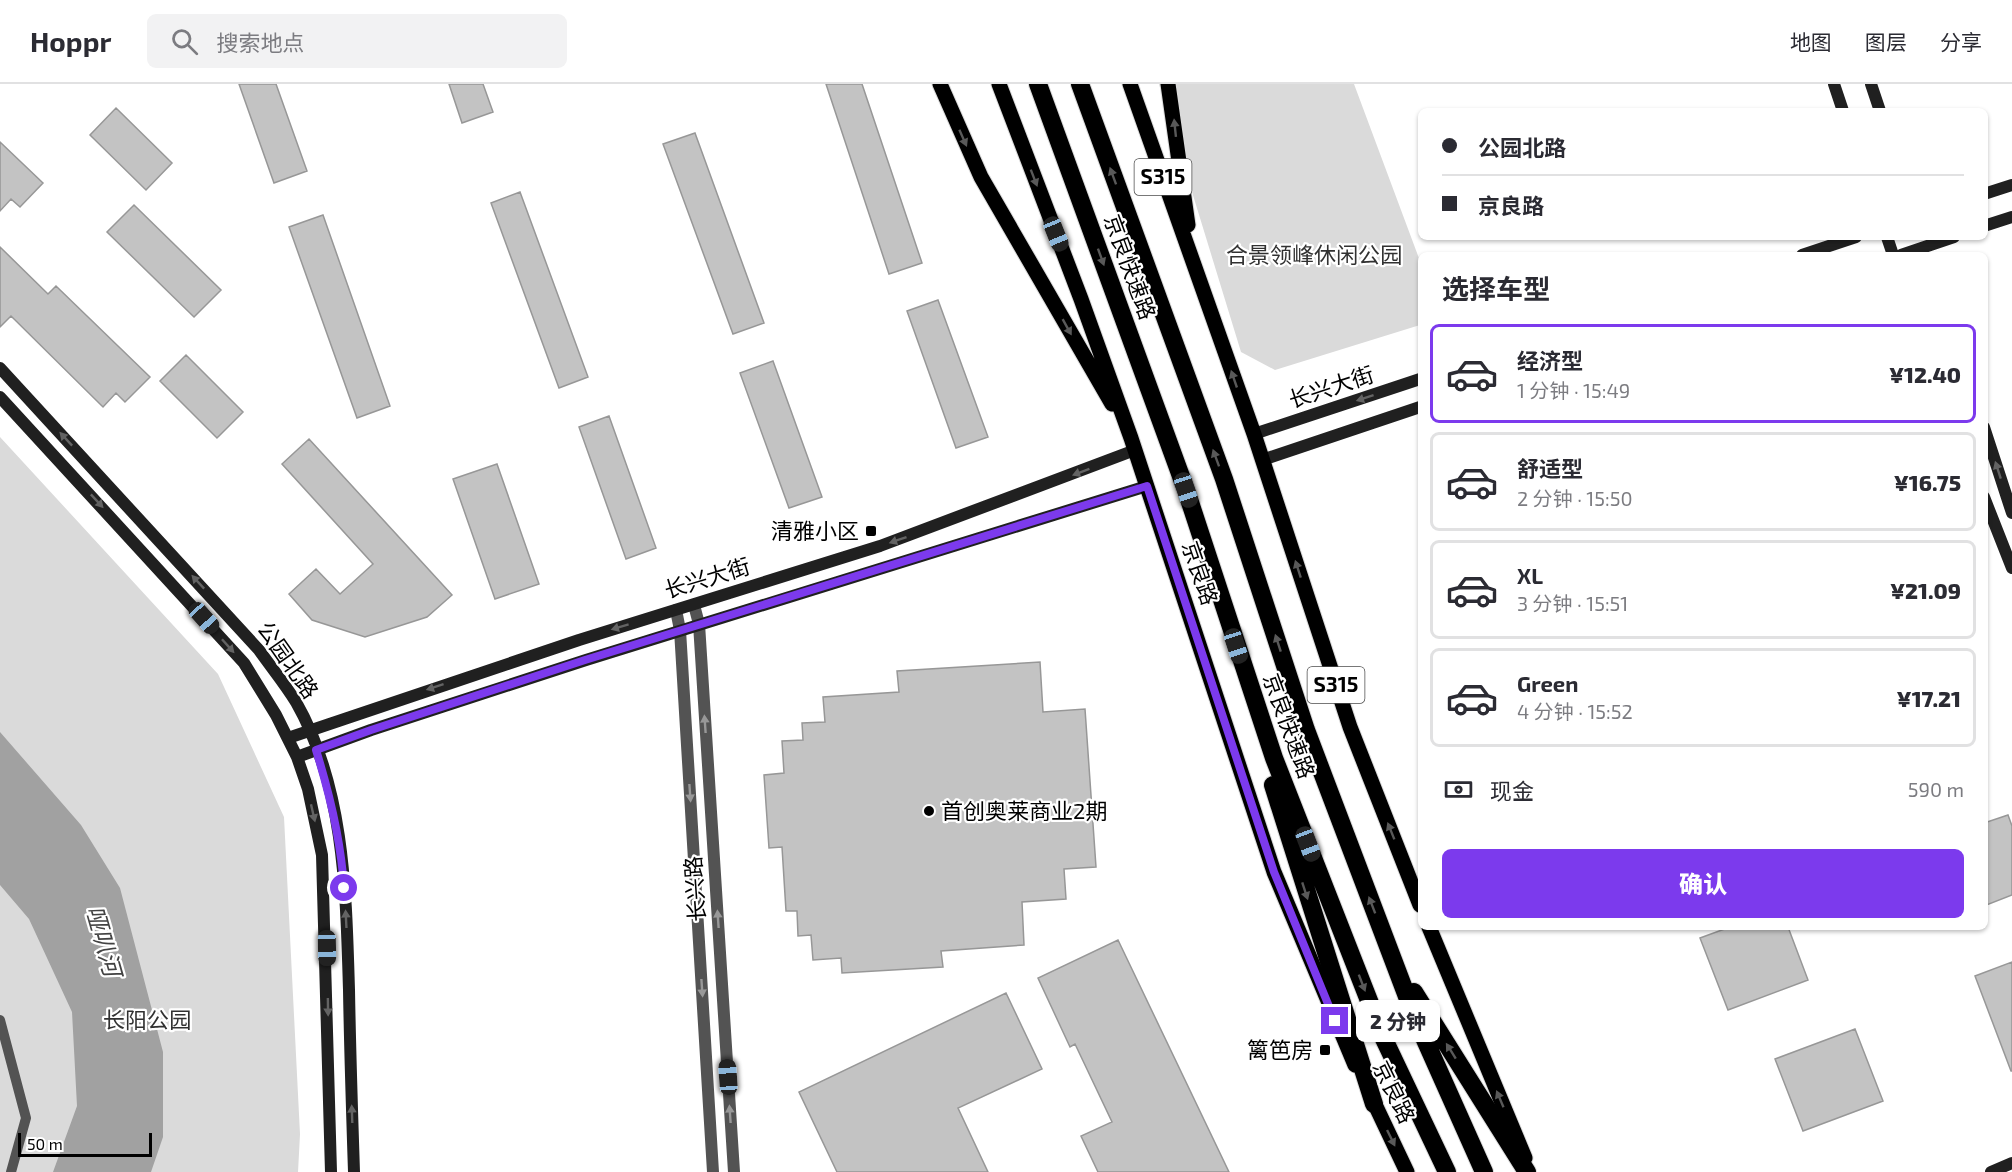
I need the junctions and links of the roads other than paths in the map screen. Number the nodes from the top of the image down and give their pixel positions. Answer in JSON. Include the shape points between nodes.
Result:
{"nodes":[{"id":1,"x":940,"y":84,"type":"edge"},
{"id":2,"x":999,"y":84,"type":"edge"},
{"id":3,"x":1038,"y":84,"type":"edge"},
{"id":4,"x":1080,"y":84,"type":"edge"},
{"id":5,"x":1130,"y":84,"type":"edge"},
{"id":6,"x":1168,"y":84,"type":"edge"},
{"id":7,"x":1834,"y":84,"type":"edge"},
{"id":8,"x":1871,"y":84,"type":"edge"},
{"id":9,"x":1843,"y":108,"type":"edge"},
{"id":10,"x":1879,"y":108,"type":"edge"},
{"id":11,"x":2012,"y":185,"type":"edge"},
{"id":12,"x":1988,"y":193,"type":"edge"},
{"id":13,"x":2012,"y":217,"type":"edge"},
{"id":14,"x":1988,"y":225,"type":"edge"},
{"id":15,"x":1847,"y":240,"type":"edge"},
{"id":16,"x":1945,"y":240,"type":"edge"},
{"id":17,"x":1926,"y":246,"type":"edge"},
{"id":18,"x":1811,"y":252,"type":"edge"},
{"id":19,"x":1909,"y":252,"type":"edge"},
{"id":20,"x":1196,"y":269,"type":"junction"},
{"id":21,"x":0,"y":368,"type":"edge"},
{"id":22,"x":1418,"y":380,"type":"edge"},
{"id":23,"x":0,"y":397,"type":"edge"},
{"id":24,"x":1418,"y":408,"type":"edge"},
{"id":25,"x":1254,"y":434,"type":"junction"},
{"id":26,"x":1988,"y":440,"type":"edge"},
{"id":27,"x":1133,"y":444,"type":"junction"},
{"id":28,"x":1262,"y":460,"type":"junction"},
{"id":29,"x":1147,"y":486,"type":"junction"},
{"id":30,"x":1988,"y":507,"type":"edge"},
{"id":31,"x":2012,"y":513,"type":"edge"},
{"id":32,"x":2012,"y":568,"type":"edge"},
{"id":33,"x":694,"y":605,"type":"junction"},
{"id":34,"x":676,"y":610,"type":"junction"},
{"id":35,"x":699,"y":624,"type":"junction"},
{"id":36,"x":680,"y":630,"type":"junction"},
{"id":37,"x":1257,"y":713,"type":"junction"},
{"id":38,"x":308,"y":729,"type":"junction"},
{"id":39,"x":288,"y":738,"type":"junction"},
{"id":40,"x":316,"y":750,"type":"junction"},
{"id":41,"x":297,"y":757,"type":"junction"},
{"id":42,"x":1418,"y":900,"type":"edge"},
{"id":43,"x":1430,"y":930,"type":"edge"},
{"id":44,"x":1393,"y":960,"type":"junction"},
{"id":45,"x":0,"y":1020,"type":"edge"},
{"id":46,"x":1374,"y":1104,"type":"junction"},
{"id":47,"x":2012,"y":1163,"type":"edge"},
{"id":48,"x":10,"y":1172,"type":"edge"},
{"id":49,"x":332,"y":1172,"type":"edge"},
{"id":50,"x":354,"y":1172,"type":"edge"},
{"id":51,"x":713,"y":1172,"type":"edge"},
{"id":52,"x":734,"y":1172,"type":"edge"},
{"id":53,"x":1407,"y":1172,"type":"edge"},
{"id":54,"x":1447,"y":1172,"type":"edge"},
{"id":55,"x":1485,"y":1172,"type":"edge"},
{"id":56,"x":1527,"y":1172,"type":"edge"},
{"id":57,"x":1531,"y":1172,"type":"edge"},
{"id":58,"x":1991,"y":1172,"type":"edge"}],
"edges":[{"from":1,"to":27,"type":"main road","one_way":true,"via":[[981,177]]},
{"from":2,"to":27,"type":"main road","name":"京良路","one_way":true},
{"from":3,"to":37,"type":"highway","name":"京良快速路","one_way":true,"via":[[1186,490]]},
{"from":44,"to":4,"type":"highway","name":"京良快速路","one_way":true,"via":[[1306,730],[1224,479]]},
{"from":5,"to":20,"type":"main road","number":"S315"},
{"from":20,"to":6,"type":"main road","one_way":true},
{"from":7,"to":9,"type":"street"},
{"from":8,"to":10,"type":"street"},
{"from":11,"to":12,"type":"street"},
{"from":13,"to":14,"type":"street"},
{"from":15,"to":18,"type":"street"},
{"from":16,"to":17,"type":"street"},
{"from":17,"to":19,"type":"street"},
{"from":25,"to":20,"type":"main road","number":"S315","one_way":true},
{"from":38,"to":21,"type":"street","name":"公园北路","one_way":true,"via":[[296,702],[259,650]]},
{"from":22,"to":25,"type":"street","name":"长兴大街","one_way":true},
{"from":23,"to":39,"type":"street","name":"公园北路","one_way":true,"via":[[244,663]]},
{"from":24,"to":28,"type":"street"},
{"from":25,"to":28,"type":"main road","number":"S315"},
{"from":31,"to":26,"type":"street","one_way":true},
{"from":27,"to":29,"type":"main road","name":"京良路"},
{"from":27,"to":33,"type":"street","name":"长兴大街","one_way":true,"via":[[932,528]]},
{"from":42,"to":28,"type":"main road","number":"S315","one_way":true,"via":[[1350,727]]},
{"from":29,"to":35,"type":"street","name":"长兴大街"},
{"from":29,"to":46,"type":"main road","name":"京良路","via":[[1274,872],[1344,1042]]},
{"from":30,"to":32,"type":"street"},
{"from":33,"to":34,"type":"street","name":"长兴大街"},
{"from":33,"to":35,"type":"street","name":"长兴路"},
{"from":34,"to":36,"type":"street","name":"长兴路"},
{"from":34,"to":38,"type":"street","name":"长兴大街","one_way":true},
{"from":35,"to":36,"type":"street","name":"长兴大街"},
{"from":52,"to":35,"type":"street","name":"长兴路","one_way":true},
{"from":36,"to":40,"type":"street","name":"长兴大街"},
{"from":36,"to":51,"type":"street","name":"长兴路","one_way":true},
{"from":37,"to":46,"type":"highway","one_way":true,"via":[[1268,768],[1292,849]]},
{"from":37,"to":54,"type":"highway","name":"京良快速路","one_way":true,"via":[[1383,1039]]},
{"from":38,"to":39,"type":"street","name":"长兴大街"},
{"from":38,"to":40,"type":"street","name":"公园北路"},
{"from":39,"to":41,"type":"street","name":"公园北路"},
{"from":40,"to":41,"type":"street","name":"长兴大街"},
{"from":50,"to":40,"type":"street","name":"公园北路","one_way":true,"via":[[342,851]]},
{"from":41,"to":49,"type":"street","name":"公园北路","one_way":true,"via":[[322,855]]},
{"from":57,"to":43,"type":"main road","one_way":true},
{"from":44,"to":55,"type":"highway","name":"京良快速路"},
{"from":56,"to":44,"type":"highway","one_way":true},
{"from":45,"to":48,"type":"lane","via":[[26,1118]]},
{"from":46,"to":53,"type":"main road","name":"京良路","one_way":true},
{"from":47,"to":58,"type":"street"}]}
